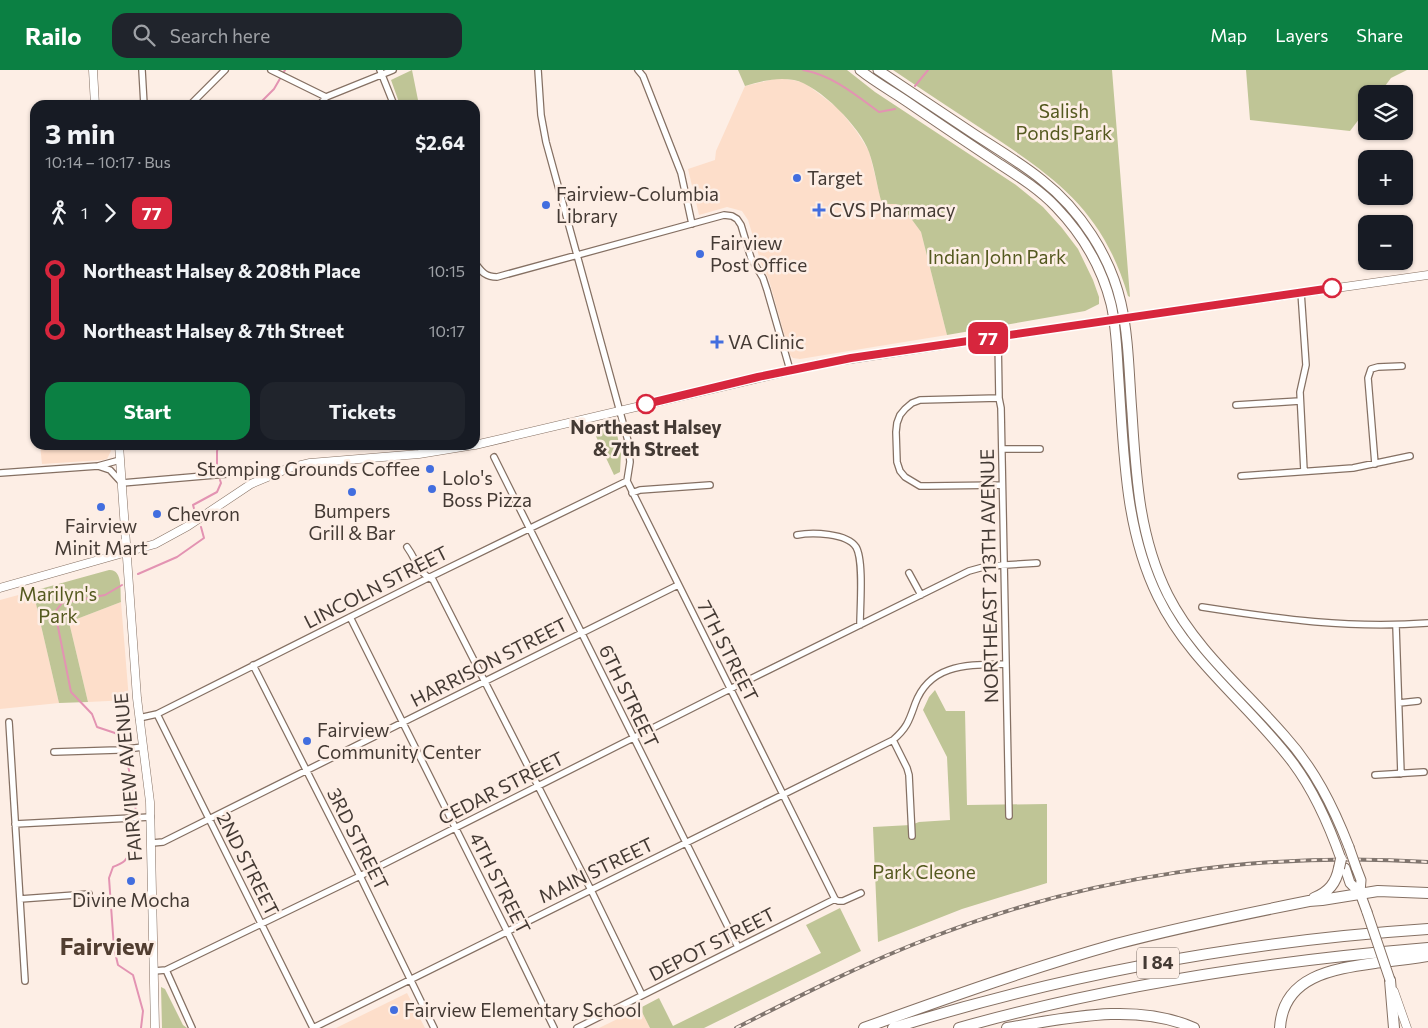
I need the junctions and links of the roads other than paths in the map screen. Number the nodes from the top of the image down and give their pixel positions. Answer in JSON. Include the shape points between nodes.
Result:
{"nodes":[{"id":1,"x":93,"y":70,"type":"edge"},
{"id":2,"x":142,"y":70,"type":"edge"},
{"id":3,"x":225,"y":70,"type":"edge"},
{"id":4,"x":392,"y":70,"type":"edge"},
{"id":5,"x":538,"y":70,"type":"edge"},
{"id":6,"x":638,"y":70,"type":"edge"},
{"id":7,"x":860,"y":70,"type":"edge"},
{"id":8,"x":878,"y":70,"type":"edge"},
{"id":9,"x":273,"y":71,"type":"edge"},
{"id":10,"x":381,"y":72,"type":"edge"},
{"id":11,"x":326,"y":97,"type":"junction"},
{"id":12,"x":95,"y":100,"type":"edge"},
{"id":13,"x":144,"y":100,"type":"edge"},
{"id":14,"x":195,"y":100,"type":"edge"},
{"id":15,"x":324,"y":100,"type":"edge"},
{"id":16,"x":392,"y":100,"type":"edge"},
{"id":17,"x":692,"y":224,"type":"junction"},
{"id":18,"x":578,"y":256,"type":"junction"},
{"id":19,"x":480,"y":269,"type":"edge"},
{"id":20,"x":1428,"y":275,"type":"edge"},
{"id":21,"x":1301,"y":292,"type":"junction"},
{"id":22,"x":1124,"y":318,"type":"junction"},
{"id":23,"x":1113,"y":320,"type":"junction"},
{"id":24,"x":998,"y":336,"type":"junction"},
{"id":25,"x":1402,"y":366,"type":"dead end"},
{"id":26,"x":790,"y":370,"type":"junction"},
{"id":27,"x":999,"y":398,"type":"junction"},
{"id":28,"x":1300,"y":401,"type":"junction"},
{"id":29,"x":1236,"y":405,"type":"dead end"},
{"id":30,"x":620,"y":410,"type":"junction"},
{"id":31,"x":480,"y":444,"type":"edge"},
{"id":32,"x":1040,"y":448,"type":"dead end"},
{"id":33,"x":1002,"y":449,"type":"junction"},
{"id":34,"x":119,"y":450,"type":"edge"},
{"id":35,"x":443,"y":450,"type":"edge"},
{"id":36,"x":1410,"y":456,"type":"dead end"},
{"id":37,"x":494,"y":457,"type":"dead end"},
{"id":38,"x":120,"y":460,"type":"junction"},
{"id":39,"x":1375,"y":464,"type":"junction"},
{"id":40,"x":98,"y":466,"type":"junction"},
{"id":41,"x":1304,"y":471,"type":"junction"},
{"id":42,"x":0,"y":472,"type":"edge"},
{"id":43,"x":227,"y":474,"type":"dead end"},
{"id":44,"x":1241,"y":476,"type":"dead end"},
{"id":45,"x":627,"y":481,"type":"junction"},
{"id":46,"x":122,"y":482,"type":"junction"},
{"id":47,"x":710,"y":485,"type":"dead end"},
{"id":48,"x":1002,"y":485,"type":"junction"},
{"id":49,"x":632,"y":493,"type":"junction"},
{"id":50,"x":529,"y":529,"type":"junction"},
{"id":51,"x":797,"y":535,"type":"dead end"},
{"id":52,"x":407,"y":547,"type":"dead end"},
{"id":53,"x":127,"y":552,"type":"junction"},
{"id":54,"x":1037,"y":563,"type":"dead end"},
{"id":55,"x":1004,"y":564,"type":"junction"},
{"id":56,"x":909,"y":573,"type":"dead end"},
{"id":57,"x":428,"y":578,"type":"junction"},
{"id":58,"x":678,"y":585,"type":"junction"},
{"id":59,"x":0,"y":588,"type":"edge"},
{"id":60,"x":921,"y":596,"type":"junction"},
{"id":61,"x":1202,"y":607,"type":"dead end"},
{"id":62,"x":350,"y":618,"type":"junction"},
{"id":63,"x":1428,"y":623,"type":"edge"},
{"id":64,"x":860,"y":625,"type":"junction"},
{"id":65,"x":1396,"y":626,"type":"junction"},
{"id":66,"x":581,"y":633,"type":"junction"},
{"id":67,"x":1005,"y":664,"type":"junction"},
{"id":68,"x":253,"y":665,"type":"junction"},
{"id":69,"x":485,"y":682,"type":"junction"},
{"id":70,"x":730,"y":689,"type":"junction"},
{"id":71,"x":1418,"y":701,"type":"dead end"},
{"id":72,"x":1399,"y":702,"type":"junction"},
{"id":73,"x":157,"y":714,"type":"junction"},
{"id":74,"x":139,"y":718,"type":"junction"},
{"id":75,"x":9,"y":722,"type":"dead end"},
{"id":76,"x":402,"y":723,"type":"junction"},
{"id":77,"x":634,"y":738,"type":"junction"},
{"id":78,"x":893,"y":740,"type":"junction"},
{"id":79,"x":143,"y":747,"type":"junction"},
{"id":80,"x":54,"y":752,"type":"dead end"},
{"id":81,"x":306,"y":770,"type":"junction"},
{"id":82,"x":1424,"y":772,"type":"dead end"},
{"id":83,"x":1401,"y":774,"type":"junction"},
{"id":84,"x":1375,"y":775,"type":"dead end"},
{"id":85,"x":537,"y":786,"type":"junction"},
{"id":86,"x":783,"y":794,"type":"junction"},
{"id":87,"x":1009,"y":816,"type":"dead end"},
{"id":88,"x":147,"y":818,"type":"junction"},
{"id":89,"x":209,"y":819,"type":"junction"},
{"id":90,"x":15,"y":824,"type":"junction"},
{"id":91,"x":456,"y":828,"type":"junction"},
{"id":92,"x":912,"y":836,"type":"dead end"},
{"id":93,"x":152,"y":843,"type":"junction"},
{"id":94,"x":685,"y":843,"type":"junction"},
{"id":95,"x":1341,"y":865,"type":"junction"},
{"id":96,"x":360,"y":876,"type":"junction"},
{"id":97,"x":591,"y":890,"type":"junction"},
{"id":98,"x":861,"y":893,"type":"dead end"},
{"id":99,"x":1360,"y":893,"type":"junction"},
{"id":100,"x":1428,"y":893,"type":"edge"},
{"id":101,"x":89,"y":894,"type":"dead end"},
{"id":102,"x":20,"y":899,"type":"junction"},
{"id":103,"x":836,"y":899,"type":"junction"},
{"id":104,"x":1309,"y":901,"type":"junction"},
{"id":105,"x":261,"y":923,"type":"junction"},
{"id":106,"x":1428,"y":929,"type":"edge"},
{"id":107,"x":508,"y":931,"type":"junction"},
{"id":108,"x":738,"y":947,"type":"junction"},
{"id":109,"x":1428,"y":948,"type":"edge"},
{"id":110,"x":1428,"y":956,"type":"edge"},
{"id":111,"x":166,"y":970,"type":"junction"},
{"id":112,"x":154,"y":972,"type":"junction"},
{"id":113,"x":25,"y":980,"type":"dead end"},
{"id":114,"x":410,"y":980,"type":"junction"},
{"id":115,"x":1390,"y":980,"type":"junction"},
{"id":116,"x":642,"y":995,"type":"junction"},
{"id":117,"x":155,"y":1028,"type":"edge"},
{"id":118,"x":192,"y":1028,"type":"edge"},
{"id":119,"x":313,"y":1028,"type":"edge"},
{"id":120,"x":434,"y":1028,"type":"edge"},
{"id":121,"x":554,"y":1028,"type":"edge"},
{"id":122,"x":577,"y":1028,"type":"edge"},
{"id":123,"x":864,"y":1028,"type":"edge"},
{"id":124,"x":893,"y":1028,"type":"edge"},
{"id":125,"x":959,"y":1028,"type":"edge"},
{"id":126,"x":1007,"y":1028,"type":"edge"},
{"id":127,"x":1194,"y":1028,"type":"edge"},
{"id":128,"x":1280,"y":1028,"type":"edge"},
{"id":129,"x":1394,"y":1028,"type":"edge"},
{"id":130,"x":1407,"y":1028,"type":"edge"}],
"edges":[{"from":1,"to":12,"type":"main road"},
{"from":2,"to":13,"type":"street"},
{"from":3,"to":14,"type":"street"},
{"from":4,"to":10,"type":"street"},
{"from":5,"to":18,"type":"street","name":"7TH STREET","via":[[543,128]]},
{"from":6,"to":17,"type":"street","via":[[681,173]]},
{"from":7,"to":23,"type":"main road","via":[[1029,184],[1056,206],[1080,236],[1096,264]]},
{"from":8,"to":22,"type":"main road","via":[[1024,166],[1059,195],[1100,248],[1116,286]]},
{"from":9,"to":11,"type":"street"},
{"from":10,"to":11,"type":"street"},
{"from":10,"to":16,"type":"street"},
{"from":11,"to":15,"type":"street"},
{"from":17,"to":18,"type":"street"},
{"from":17,"to":26,"type":"street","via":[[724,215],[737,219],[751,258],[763,278]]},
{"from":18,"to":19,"type":"street","via":[[497,277],[489,277]]},
{"from":18,"to":30,"type":"street","name":"7TH STREET"},
{"from":20,"to":21,"type":"main road"},
{"from":21,"to":22,"type":"main road"},
{"from":21,"to":28,"type":"street","via":[[1306,365]]},
{"from":22,"to":23,"type":"main road"},
{"from":22,"to":99,"type":"main road","bridge":true,"via":[[1139,503],[1159,575],[1197,640],[1302,757],[1329,801],[1349,847],[1361,880]]},
{"from":23,"to":24,"type":"main road"},
{"from":23,"to":95,"type":"main road","via":[[1128,500],[1138,545],[1152,585],[1173,623],[1201,661],[1278,743],[1309,786],[1337,848]]},
{"from":24,"to":26,"type":"main road"},
{"from":24,"to":27,"type":"street","name":"NORTHEAST 213TH AVENUE"},
{"from":25,"to":39,"type":"street","via":[[1371,369],[1368,378]]},
{"from":26,"to":30,"type":"main road"},
{"from":27,"to":33,"type":"street","name":"NORTHEAST 213TH AVENUE"},
{"from":27,"to":48,"type":"street","via":[[920,400],[912,403],[900,415],[896,437],[900,471],[912,482],[928,486]]},
{"from":28,"to":29,"type":"street"},
{"from":28,"to":41,"type":"street"},
{"from":30,"to":31,"type":"main road"},
{"from":30,"to":45,"type":"street","name":"7TH STREET","via":[[630,451]]},
{"from":32,"to":33,"type":"street"},
{"from":33,"to":48,"type":"street","name":"NORTHEAST 213TH AVENUE"},
{"from":34,"to":38,"type":"main road","name":"FAIRVIEW AVENUE"},
{"from":35,"to":53,"type":"main road","via":[[316,462],[289,468],[250,484],[169,537]]},
{"from":36,"to":39,"type":"street"},
{"from":37,"to":50,"type":"street","name":"6TH STREET"},
{"from":38,"to":40,"type":"street"},
{"from":38,"to":46,"type":"main road","name":"FAIRVIEW AVENUE"},
{"from":39,"to":41,"type":"street"},
{"from":40,"to":42,"type":"street"},
{"from":40,"to":46,"type":"street","via":[[110,470]]},
{"from":41,"to":44,"type":"street"},
{"from":43,"to":46,"type":"street"},
{"from":45,"to":49,"type":"street","name":"7TH STREET"},
{"from":45,"to":50,"type":"street","name":"LINCOLN STREET"},
{"from":46,"to":53,"type":"main road","name":"FAIRVIEW AVENUE"},
{"from":47,"to":49,"type":"street"},
{"from":48,"to":55,"type":"street","name":"NORTHEAST 213TH AVENUE"},
{"from":49,"to":58,"type":"street","name":"7TH STREET"},
{"from":50,"to":57,"type":"street","name":"LINCOLN STREET"},
{"from":50,"to":66,"type":"street","name":"6TH STREET"},
{"from":51,"to":64,"type":"street","via":[[811,533],[839,537],[856,548],[860,565]]},
{"from":52,"to":57,"type":"street","via":[[420,573]]},
{"from":53,"to":59,"type":"main road"},
{"from":53,"to":74,"type":"main road","name":"FAIRVIEW AVENUE"},
{"from":54,"to":55,"type":"street","name":"CEDAR STREET"},
{"from":55,"to":60,"type":"street","name":"CEDAR STREET","via":[[969,571]]},
{"from":55,"to":67,"type":"street","name":"NORTHEAST 213TH AVENUE"},
{"from":56,"to":60,"type":"street"},
{"from":57,"to":62,"type":"street","name":"LINCOLN STREET"},
{"from":57,"to":69,"type":"street","via":[[433,580]]},
{"from":58,"to":66,"type":"street","name":"HARRISON STREET"},
{"from":58,"to":70,"type":"street","name":"7TH STREET"},
{"from":60,"to":64,"type":"street","name":"CEDAR STREET"},
{"from":61,"to":65,"type":"street","via":[[1277,619]]},
{"from":62,"to":68,"type":"street","name":"LINCOLN STREET"},
{"from":62,"to":76,"type":"street","name":"4TH STREET"},
{"from":63,"to":65,"type":"street"},
{"from":64,"to":70,"type":"street","name":"CEDAR STREET"},
{"from":65,"to":72,"type":"street"},
{"from":66,"to":69,"type":"street","name":"HARRISON STREET"},
{"from":66,"to":77,"type":"street","name":"6TH STREET"},
{"from":67,"to":78,"type":"street","via":[[962,666],[940,674],[923,691],[910,720]]},
{"from":67,"to":87,"type":"street","name":"NORTHEAST 213TH AVENUE"},
{"from":68,"to":73,"type":"street","name":"LINCOLN STREET"},
{"from":68,"to":81,"type":"street","name":"3RD STREET"},
{"from":69,"to":76,"type":"street","name":"HARRISON STREET"},
{"from":69,"to":85,"type":"street"},
{"from":70,"to":77,"type":"street","name":"CEDAR STREET"},
{"from":70,"to":86,"type":"street","name":"7TH STREET"},
{"from":71,"to":72,"type":"street"},
{"from":72,"to":83,"type":"street"},
{"from":73,"to":74,"type":"street","name":"LINCOLN STREET"},
{"from":73,"to":89,"type":"street","name":"2ND STREET"},
{"from":74,"to":79,"type":"main road","name":"FAIRVIEW AVENUE"},
{"from":75,"to":90,"type":"street"},
{"from":76,"to":81,"type":"street","name":"HARRISON STREET"},
{"from":76,"to":91,"type":"street","name":"4TH STREET"},
{"from":77,"to":85,"type":"street","name":"CEDAR STREET"},
{"from":77,"to":94,"type":"street","name":"6TH STREET"},
{"from":78,"to":86,"type":"street","name":"MAIN STREET"},
{"from":78,"to":92,"type":"street","via":[[909,774]]},
{"from":79,"to":80,"type":"street"},
{"from":79,"to":88,"type":"main road","name":"FAIRVIEW AVENUE"},
{"from":81,"to":89,"type":"street","name":"HARRISON STREET"},
{"from":81,"to":96,"type":"street","name":"3RD STREET"},
{"from":82,"to":83,"type":"street"},
{"from":83,"to":84,"type":"street"},
{"from":85,"to":91,"type":"street","name":"CEDAR STREET"},
{"from":85,"to":97,"type":"street"},
{"from":86,"to":94,"type":"street","name":"MAIN STREET"},
{"from":86,"to":103,"type":"street","name":"7TH STREET"},
{"from":88,"to":90,"type":"street"},
{"from":88,"to":93,"type":"main road","name":"FAIRVIEW AVENUE"},
{"from":89,"to":93,"type":"street","name":"HARRISON STREET","via":[[163,842]]},
{"from":89,"to":105,"type":"street","name":"2ND STREET"},
{"from":90,"to":102,"type":"street"},
{"from":91,"to":96,"type":"street","name":"CEDAR STREET"},
{"from":91,"to":107,"type":"street","name":"4TH STREET"},
{"from":93,"to":112,"type":"main road","name":"FAIRVIEW AVENUE"},
{"from":94,"to":97,"type":"street","name":"MAIN STREET"},
{"from":94,"to":108,"type":"street","name":"6TH STREET"},
{"from":95,"to":99,"type":"main road","via":[[1350,883]]},
{"from":95,"to":104,"type":"highway","via":[[1334,885]]},
{"from":96,"to":105,"type":"street","name":"CEDAR STREET"},
{"from":96,"to":114,"type":"street","name":"3RD STREET"},
{"from":97,"to":107,"type":"street","name":"MAIN STREET"},
{"from":97,"to":116,"type":"street"},
{"from":98,"to":103,"type":"street","name":"DEPOT STREET","via":[[842,901]]},
{"from":99,"to":100,"type":"highway"},
{"from":99,"to":104,"type":"highway"},
{"from":99,"to":115,"type":"main road","bridge":true},
{"from":101,"to":102,"type":"street"},
{"from":102,"to":113,"type":"street"},
{"from":103,"to":108,"type":"street","name":"DEPOT STREET"},
{"from":104,"to":123,"type":"highway","via":[[1182,927],[1108,947],[1000,980]]},
{"from":105,"to":111,"type":"street","name":"CEDAR STREET"},
{"from":105,"to":119,"type":"street","name":"2ND STREET"},
{"from":106,"to":124,"type":"highway","number":"I 84","via":[[1310,940],[1162,962],[1006,996]]},
{"from":107,"to":114,"type":"street","name":"MAIN STREET"},
{"from":107,"to":121,"type":"street","name":"4TH STREET"},
{"from":108,"to":116,"type":"street","name":"DEPOT STREET"},
{"from":109,"to":125,"type":"highway","number":"I 84","via":[[1312,959],[1201,975],[1046,1005]]},
{"from":110,"to":128,"type":"highway","via":[[1333,970],[1307,981],[1285,1004]]},
{"from":111,"to":112,"type":"street","name":"CEDAR STREET"},
{"from":111,"to":118,"type":"street"},
{"from":112,"to":117,"type":"main road","name":"FAIRVIEW AVENUE"},
{"from":114,"to":119,"type":"street","name":"MAIN STREET"},
{"from":114,"to":120,"type":"street","name":"3RD STREET"},
{"from":115,"to":129,"type":"highway"},
{"from":115,"to":130,"type":"main road"},
{"from":116,"to":122,"type":"street","name":"DEPOT STREET"},
{"from":126,"to":127,"type":"highway","via":[[1123,1014],[1166,1019]]}]}
